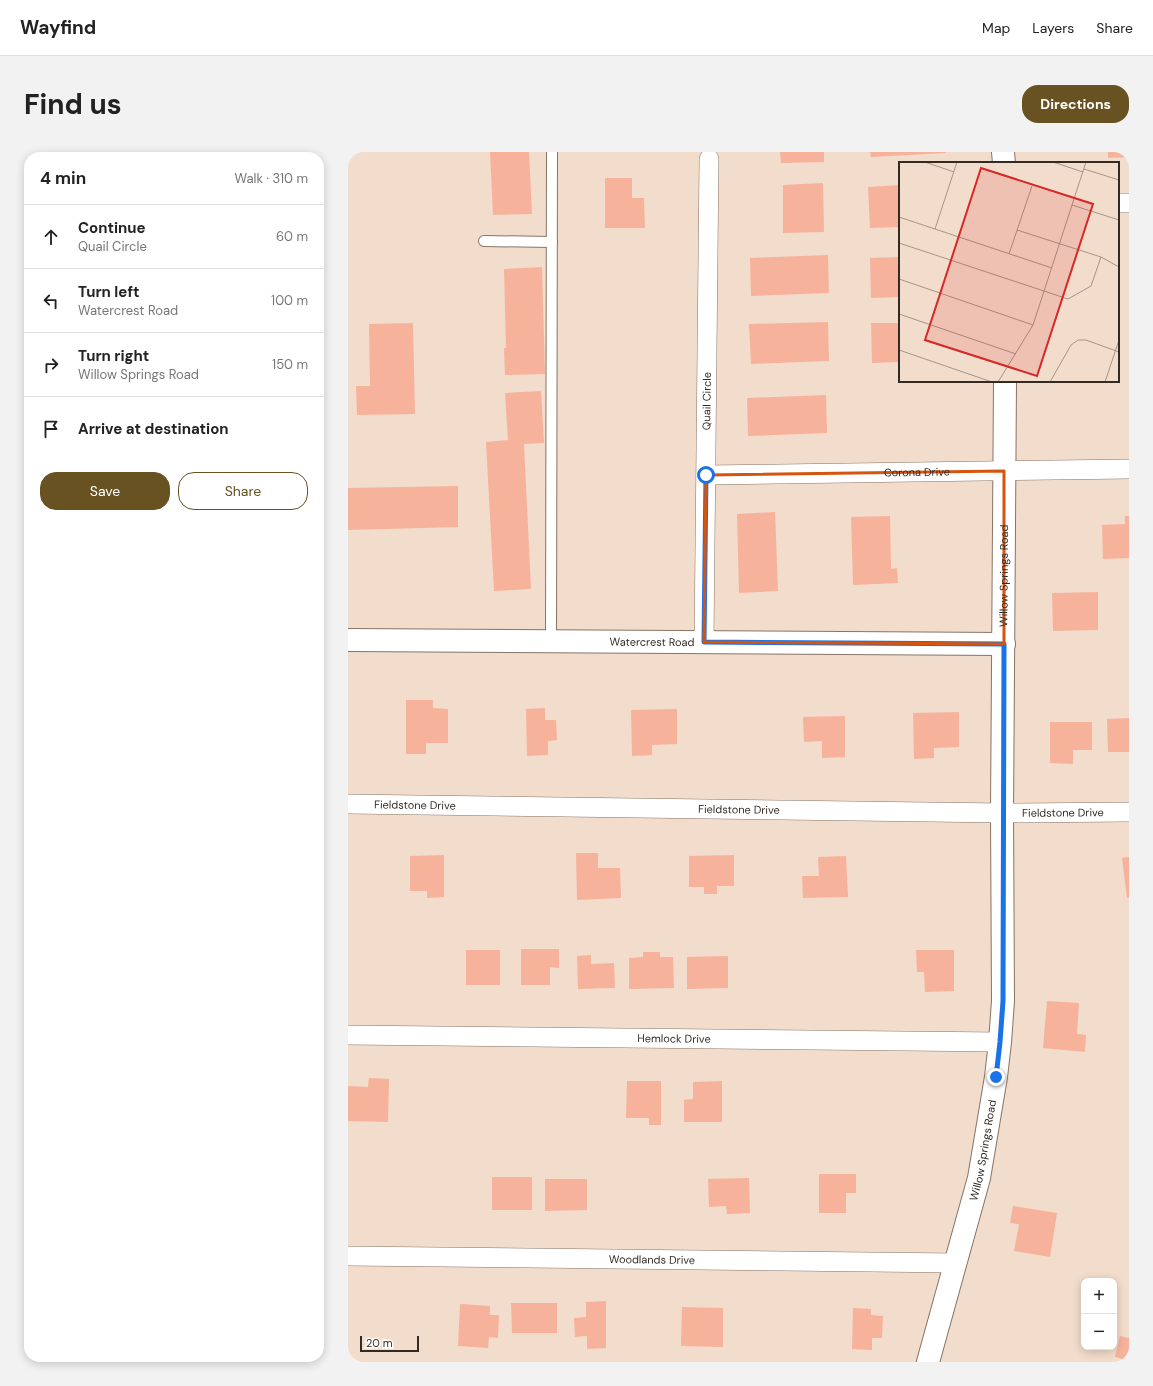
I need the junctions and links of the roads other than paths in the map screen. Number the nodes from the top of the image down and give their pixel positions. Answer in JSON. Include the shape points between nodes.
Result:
{"nodes":[{"id":1,"x":552,"y":152,"type":"edge"},
{"id":2,"x":1003,"y":152,"type":"edge"},
{"id":3,"x":709,"y":159,"type":"dead end"},
{"id":4,"x":1004,"y":162,"type":"edge"},
{"id":5,"x":484,"y":242,"type":"dead end"},
{"id":6,"x":552,"y":242,"type":"junction"},
{"id":7,"x":1005,"y":382,"type":"edge"},
{"id":8,"x":1129,"y":469,"type":"edge"},
{"id":9,"x":1004,"y":471,"type":"junction"},
{"id":10,"x":706,"y":475,"type":"junction"},
{"id":11,"x":348,"y":640,"type":"edge"},
{"id":12,"x":551,"y":641,"type":"junction"},
{"id":13,"x":704,"y":642,"type":"junction"},
{"id":14,"x":1004,"y":644,"type":"junction"},
{"id":15,"x":348,"y":804,"type":"edge"},
{"id":16,"x":1129,"y":812,"type":"edge"},
{"id":17,"x":1002,"y":813,"type":"junction"},
{"id":18,"x":348,"y":1035,"type":"edge"},
{"id":19,"x":1000,"y":1042,"type":"junction"},
{"id":20,"x":348,"y":1256,"type":"edge"},
{"id":21,"x":955,"y":1263,"type":"junction"},
{"id":22,"x":928,"y":1362,"type":"edge"}],
"edges":[{"from":1,"to":6,"type":"lane"},
{"from":2,"to":4,"type":"street"},
{"from":3,"to":10,"type":"street","name":"Quail Circle"},
{"from":5,"to":6,"type":"lane"},
{"from":6,"to":12,"type":"lane"},
{"from":7,"to":9,"type":"street","name":"Willow Springs Road"},
{"from":8,"to":9,"type":"street","name":"Corona Drive"},
{"from":9,"to":10,"type":"street","name":"Corona Drive"},
{"from":9,"to":14,"type":"street","name":"Willow Springs Road"},
{"from":10,"to":13,"type":"street","name":"Quail Circle"},
{"from":11,"to":12,"type":"street","name":"Watercrest Road"},
{"from":12,"to":13,"type":"street","name":"Watercrest Road"},
{"from":13,"to":14,"type":"street","name":"Watercrest Road"},
{"from":14,"to":17,"type":"street","name":"Willow Springs Road"},
{"from":15,"to":17,"type":"street","name":"Fieldstone Drive"},
{"from":16,"to":17,"type":"street","name":"Fieldstone Drive"},
{"from":17,"to":19,"type":"street","name":"Willow Springs Road","via":[[1003,1001]]},
{"from":18,"to":19,"type":"street","name":"Hemlock Drive"},
{"from":19,"to":21,"type":"street","name":"Willow Springs Road","via":[[980,1178]]},
{"from":20,"to":21,"type":"street","name":"Woodlands Drive"},
{"from":21,"to":22,"type":"street","name":"Willow Springs Road"}]}
